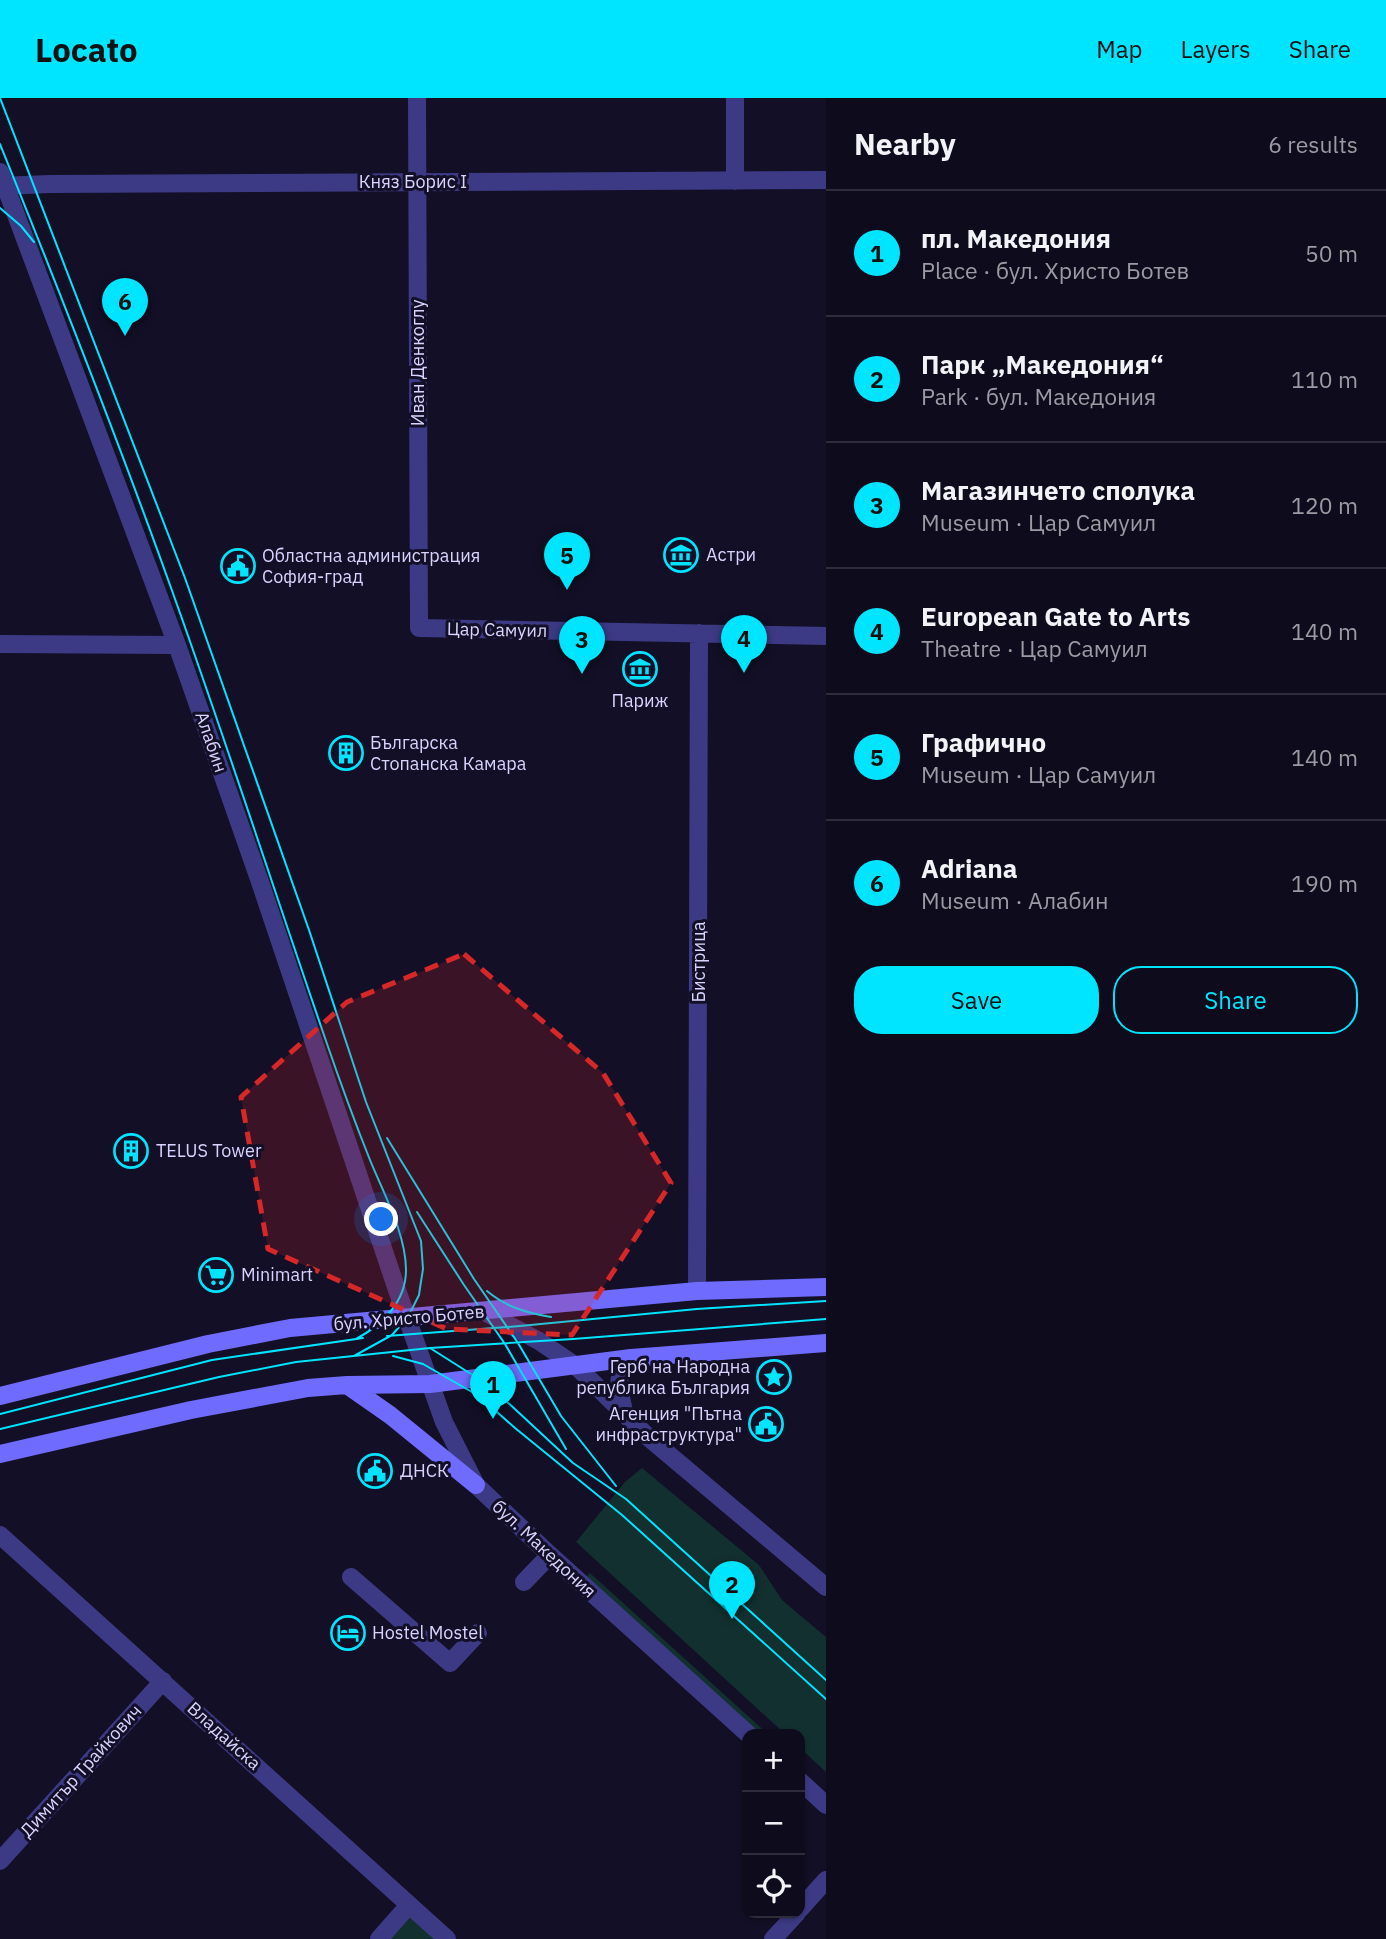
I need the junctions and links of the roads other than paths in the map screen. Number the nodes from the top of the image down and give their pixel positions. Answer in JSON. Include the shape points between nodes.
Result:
{"nodes":[{"id":1,"x":417,"y":98,"type":"edge"},
{"id":2,"x":735,"y":98,"type":"edge"},
{"id":3,"x":826,"y":180,"type":"edge"},
{"id":4,"x":2,"y":181,"type":"edge"},
{"id":5,"x":735,"y":181,"type":"junction"},
{"id":6,"x":417,"y":182,"type":"junction"},
{"id":7,"x":419,"y":628,"type":"joint"},
{"id":8,"x":699,"y":634,"type":"junction"},
{"id":9,"x":826,"y":636,"type":"edge"},
{"id":10,"x":0,"y":644,"type":"edge"},
{"id":11,"x":177,"y":645,"type":"junction"},
{"id":12,"x":826,"y":1287,"type":"edge"},
{"id":13,"x":697,"y":1291,"type":"junction"},
{"id":14,"x":483,"y":1311,"type":"junction"},
{"id":15,"x":408,"y":1317,"type":"junction"},
{"id":16,"x":826,"y":1343,"type":"edge"},
{"id":17,"x":631,"y":1358,"type":"junction"},
{"id":18,"x":576,"y":1366,"type":"junction"},
{"id":19,"x":430,"y":1384,"type":"junction"},
{"id":20,"x":347,"y":1385,"type":"junction"},
{"id":21,"x":0,"y":1396,"type":"edge"},
{"id":22,"x":624,"y":1411,"type":"junction"},
{"id":23,"x":0,"y":1454,"type":"edge"},
{"id":24,"x":476,"y":1485,"type":"junction"},
{"id":25,"x":0,"y":1535,"type":"edge"},
{"id":26,"x":550,"y":1555,"type":"junction"},
{"id":27,"x":351,"y":1577,"type":"dead end"},
{"id":28,"x":524,"y":1582,"type":"dead end"},
{"id":29,"x":826,"y":1587,"type":"edge"},
{"id":30,"x":478,"y":1633,"type":"dead end"},
{"id":31,"x":163,"y":1681,"type":"junction"},
{"id":32,"x":742,"y":1729,"type":"edge"},
{"id":33,"x":805,"y":1786,"type":"edge"},
{"id":34,"x":826,"y":1805,"type":"edge"},
{"id":35,"x":0,"y":1861,"type":"edge"},
{"id":36,"x":826,"y":1880,"type":"edge"},
{"id":37,"x":805,"y":1903,"type":"edge"},
{"id":38,"x":409,"y":1905,"type":"junction"},
{"id":39,"x":792,"y":1918,"type":"edge"},
{"id":40,"x":379,"y":1939,"type":"edge"},
{"id":41,"x":447,"y":1939,"type":"edge"},
{"id":42,"x":773,"y":1939,"type":"edge"}],
"edges":[{"from":1,"to":6,"type":"street","name":"Иван Денкоглу"},
{"from":2,"to":5,"type":"street"},
{"from":3,"to":5,"type":"street","name":"Княз Борис I"},
{"from":4,"to":6,"type":"street","name":"Княз Борис I"},
{"from":4,"to":11,"type":"street","name":"Алабин"},
{"from":5,"to":6,"type":"street","name":"Княз Борис I"},
{"from":6,"to":7,"type":"street","name":"Иван Денкоглу"},
{"from":7,"to":8,"type":"street","name":"Цар Самуил"},
{"from":8,"to":9,"type":"street","name":"Цар Самуил"},
{"from":8,"to":13,"type":"street","name":"Бистрица"},
{"from":10,"to":11,"type":"street"},
{"from":11,"to":15,"type":"street","name":"Алабин"},
{"from":12,"to":13,"type":"main road","name":"бул. Христо Ботев"},
{"from":13,"to":14,"type":"main road","name":"бул. Христо Ботев"},
{"from":14,"to":15,"type":"main road","name":"бул. Христо Ботев"},
{"from":14,"to":18,"type":"street"},
{"from":15,"to":19,"type":"street","name":"бул. Македония"},
{"from":15,"to":21,"type":"main road","name":"бул. Христо Ботев","via":[[290,1328]]},
{"from":16,"to":17,"type":"main road"},
{"from":17,"to":18,"type":"main road"},
{"from":17,"to":22,"type":"street","via":[[618,1378]]},
{"from":18,"to":19,"type":"main road"},
{"from":18,"to":22,"type":"street"},
{"from":19,"to":20,"type":"main road"},
{"from":19,"to":24,"type":"street","name":"бул. Македония"},
{"from":20,"to":23,"type":"main road","via":[[191,1410]]},
{"from":20,"to":24,"type":"main road"},
{"from":22,"to":29,"type":"street","via":[[648,1437]]},
{"from":24,"to":26,"type":"street","name":"бул. Македония"},
{"from":25,"to":31,"type":"street","name":"Владайска"},
{"from":26,"to":28,"type":"street"},
{"from":26,"to":32,"type":"street","name":"бул. Македония"},
{"from":27,"to":30,"type":"street","via":[[450,1663]]},
{"from":31,"to":35,"type":"street","name":"Димитър Трайкович"},
{"from":31,"to":38,"type":"street","name":"Владайска"},
{"from":33,"to":34,"type":"street"},
{"from":36,"to":37,"type":"street"},
{"from":38,"to":40,"type":"street"},
{"from":38,"to":41,"type":"street","name":"Владайска"},
{"from":39,"to":42,"type":"street"}]}
